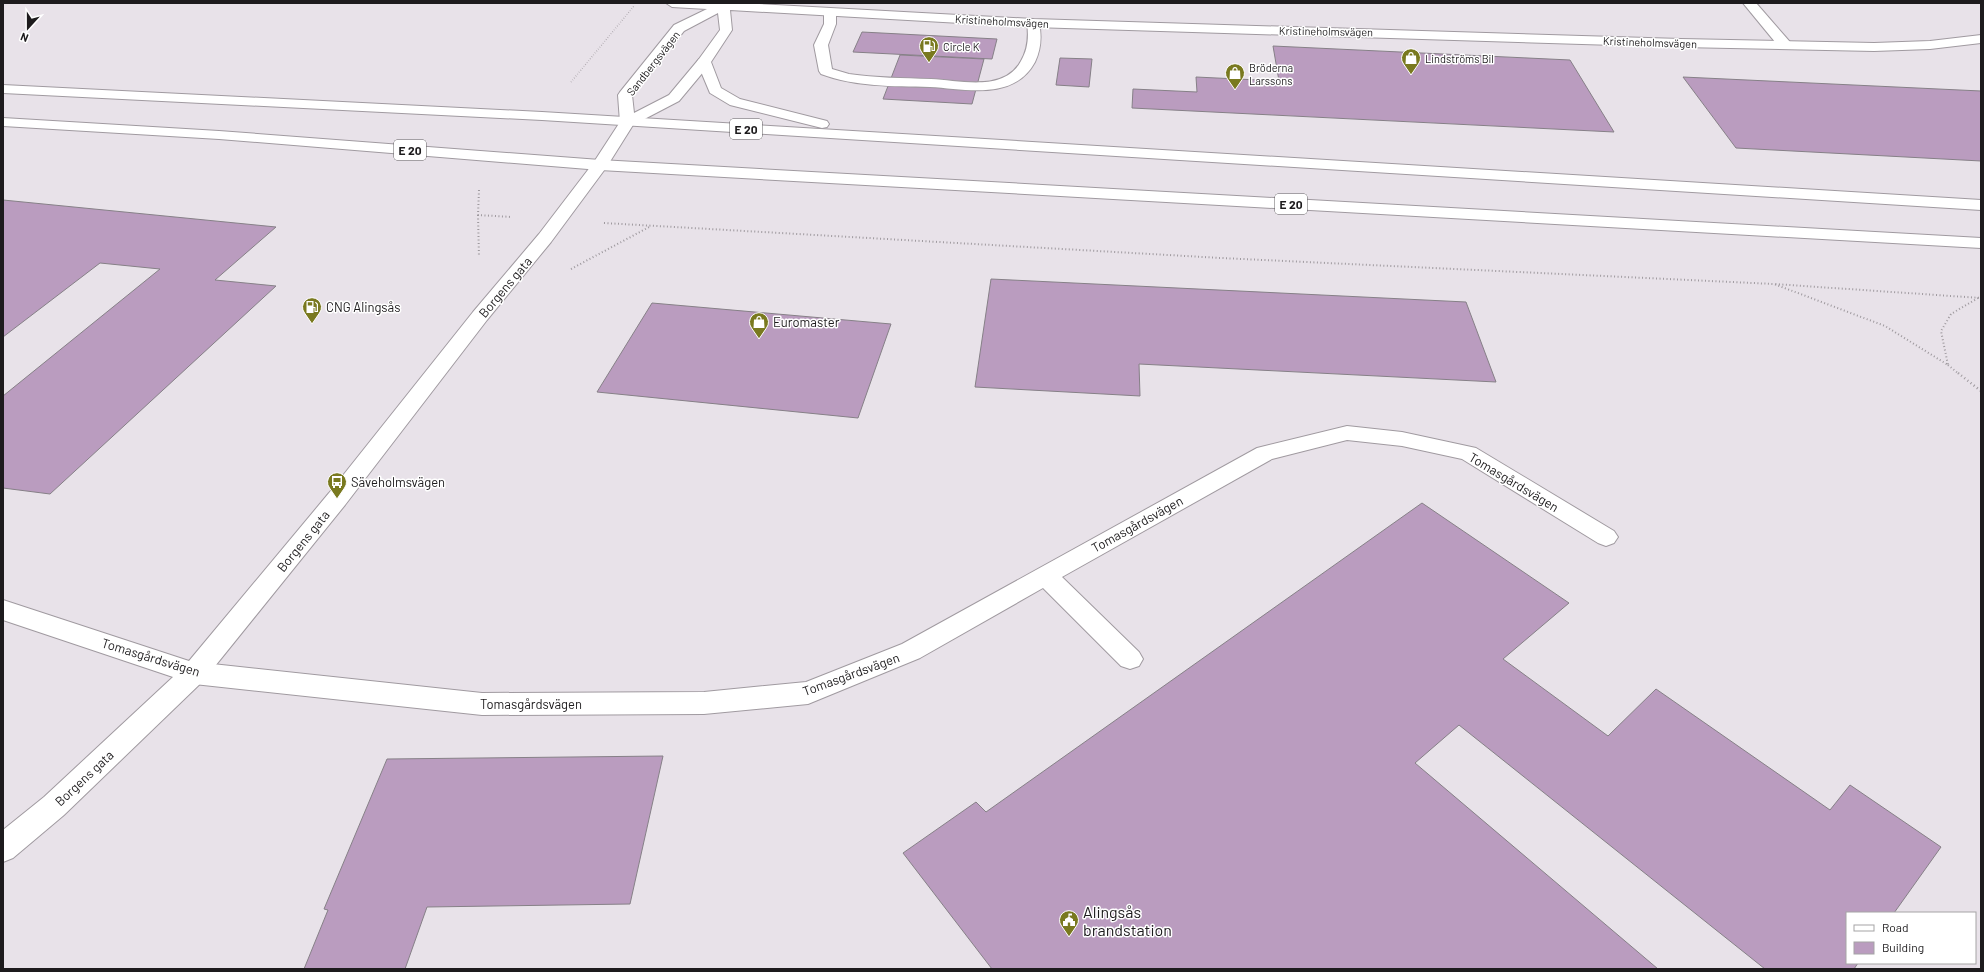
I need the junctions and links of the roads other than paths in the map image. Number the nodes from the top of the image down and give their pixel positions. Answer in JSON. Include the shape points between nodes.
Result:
{"nodes":[{"id":1,"x":672,"y":3,"type":"edge"},
{"id":2,"x":1749,"y":3,"type":"edge"},
{"id":3,"x":724,"y":4,"type":"edge"},
{"id":4,"x":830,"y":12,"type":"junction"},
{"id":5,"x":1033,"y":23,"type":"junction"},
{"id":6,"x":1981,"y":39,"type":"edge"},
{"id":7,"x":1785,"y":45,"type":"junction"},
{"id":8,"x":704,"y":62,"type":"junction"},
{"id":9,"x":3,"y":89,"type":"edge"},
{"id":10,"x":3,"y":122,"type":"edge"},
{"id":11,"x":627,"y":122,"type":"junction"},
{"id":12,"x":865,"y":136,"type":"junction"},
{"id":13,"x":600,"y":165,"type":"junction"},
{"id":14,"x":1981,"y":205,"type":"edge"},
{"id":15,"x":1981,"y":244,"type":"edge"},
{"id":16,"x":1606,"y":537,"type":"dead end"},
{"id":17,"x":1046,"y":576,"type":"junction"},
{"id":18,"x":3,"y":610,"type":"edge"},
{"id":19,"x":1130,"y":659,"type":"dead end"},
{"id":20,"x":194,"y":673,"type":"junction"},
{"id":21,"x":3,"y":848,"type":"edge"}],
"edges":[{"from":1,"to":3,"type":"main road","name":"Kristineholmsvägen"},
{"from":2,"to":7,"type":"main road"},
{"from":3,"to":4,"type":"main road","name":"Kristineholmsvägen"},
{"from":3,"to":8,"type":"main road","name":"Sandbergsvägen","via":[[726,30]]},
{"from":3,"to":11,"type":"main road","name":"Sandbergsvägen","via":[[679,28],[625,95]]},
{"from":4,"to":5,"type":"main road","name":"Kristineholmsvägen"},
{"from":4,"to":5,"type":"main road","via":[[830,24],[821,45],[826,71],[850,79],[882,81],[988,86],[1008,82],[1023,70],[1032,54],[1035,30]]},
{"from":5,"to":7,"type":"main road","name":"Kristineholmsvägen"},
{"from":6,"to":7,"type":"main road","name":"Kristineholmsvägen","via":[[1930,45],[1874,47]]},
{"from":8,"to":11,"type":"main road","name":"Sandbergsvägen","via":[[674,98]]},
{"from":8,"to":12,"type":"main road","via":[[715,90],[735,102]]},
{"from":9,"to":11,"type":"main road","number":"E 20"},
{"from":10,"to":13,"type":"main road","number":"E 20","via":[[219,135]]},
{"from":11,"to":12,"type":"main road","number":"E 20"},
{"from":11,"to":13,"type":"main road"},
{"from":12,"to":14,"type":"main road","number":"E 20"},
{"from":13,"to":15,"type":"main road","number":"E 20"},
{"from":13,"to":20,"type":"main road","name":"Borgens gata","via":[[546,238],[480,316],[337,500]]},
{"from":16,"to":17,"type":"main road","name":"Tomasgårdsvägen","via":[[1468,453],[1402,439],[1347,433],[1265,453]]},
{"from":17,"to":19,"type":"main road"},
{"from":17,"to":20,"type":"main road","name":"Tomasgårdsvägen","via":[[911,651],[808,693],[704,703],[482,704]]},
{"from":18,"to":20,"type":"main road","name":"Tomasgårdsvägen"},
{"from":20,"to":21,"type":"main road","name":"Borgens gata","via":[[54,806]]}]}
